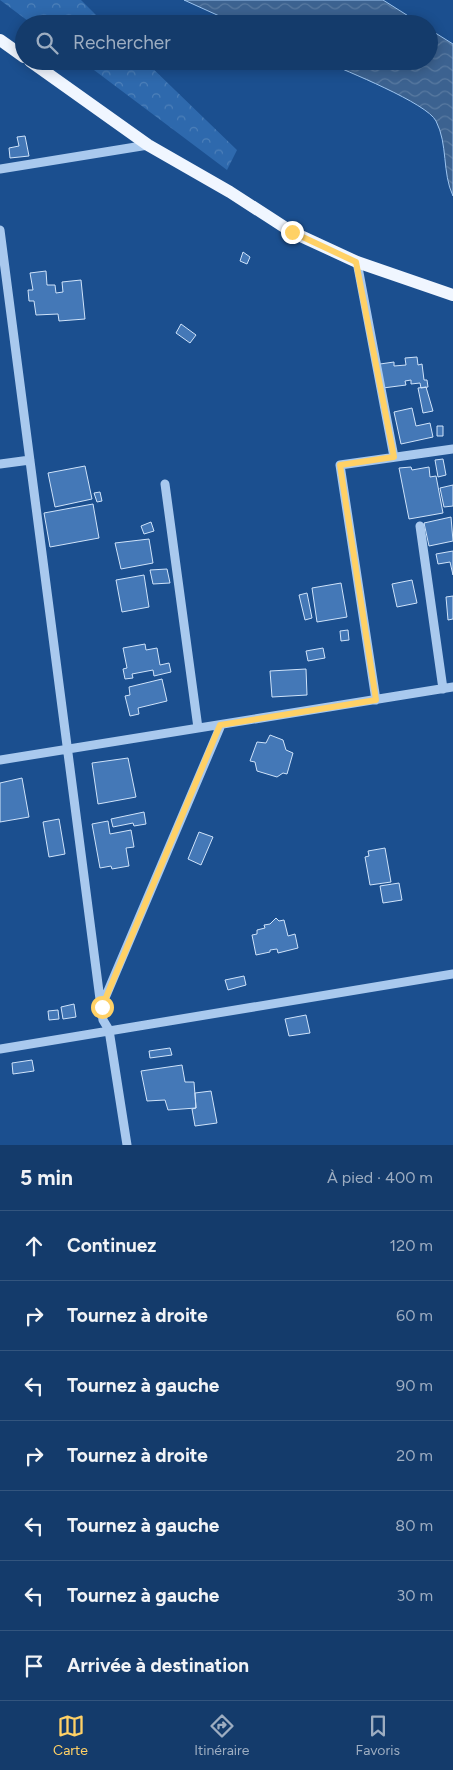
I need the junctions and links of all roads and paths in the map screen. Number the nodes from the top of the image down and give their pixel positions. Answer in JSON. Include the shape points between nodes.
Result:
{"nodes":[{"id":1,"x":0,"y":40,"type":"edge"},
{"id":2,"x":15,"y":51,"type":"edge"},
{"id":3,"x":43,"y":70,"type":"edge"},
{"id":4,"x":148,"y":145,"type":"junction"},
{"id":5,"x":0,"y":169,"type":"edge"},
{"id":6,"x":0,"y":230,"type":"edge"},
{"id":7,"x":356,"y":262,"type":"junction"},
{"id":8,"x":453,"y":295,"type":"edge"},
{"id":9,"x":453,"y":449,"type":"edge"},
{"id":10,"x":394,"y":457,"type":"junction"},
{"id":11,"x":30,"y":460,"type":"junction"},
{"id":12,"x":0,"y":464,"type":"edge"},
{"id":13,"x":165,"y":484,"type":"dead end"},
{"id":14,"x":420,"y":526,"type":"dead end"},
{"id":15,"x":453,"y":687,"type":"edge"},
{"id":16,"x":443,"y":689,"type":"junction"},
{"id":17,"x":376,"y":700,"type":"junction"},
{"id":18,"x":220,"y":725,"type":"junction"},
{"id":19,"x":198,"y":728,"type":"junction"},
{"id":20,"x":68,"y":749,"type":"junction"},
{"id":21,"x":0,"y":760,"type":"edge"},
{"id":22,"x":453,"y":974,"type":"edge"},
{"id":23,"x":102,"y":1007,"type":"junction"},
{"id":24,"x":109,"y":1030,"type":"junction"},
{"id":25,"x":0,"y":1048,"type":"edge"},
{"id":26,"x":127,"y":1145,"type":"edge"}],
"edges":[{"from":1,"to":2,"type":"main road"},
{"from":3,"to":4,"type":"main road"},
{"from":4,"to":5,"type":"street"},
{"from":4,"to":7,"type":"main road","via":[[292,232]]},
{"from":6,"to":11,"type":"street"},
{"from":7,"to":8,"type":"main road"},
{"from":7,"to":10,"type":"street"},
{"from":9,"to":10,"type":"street"},
{"from":10,"to":17,"type":"street","via":[[340,465]]},
{"from":11,"to":12,"type":"street"},
{"from":11,"to":20,"type":"street"},
{"from":13,"to":19,"type":"street"},
{"from":14,"to":16,"type":"street"},
{"from":15,"to":16,"type":"street"},
{"from":16,"to":17,"type":"street"},
{"from":17,"to":18,"type":"street"},
{"from":18,"to":19,"type":"street"},
{"from":18,"to":23,"type":"street"},
{"from":19,"to":20,"type":"street"},
{"from":20,"to":21,"type":"street"},
{"from":20,"to":23,"type":"street"},
{"from":22,"to":24,"type":"street"},
{"from":23,"to":24,"type":"street","via":[[103,1020]]},
{"from":24,"to":25,"type":"street"},
{"from":24,"to":26,"type":"street"}]}
